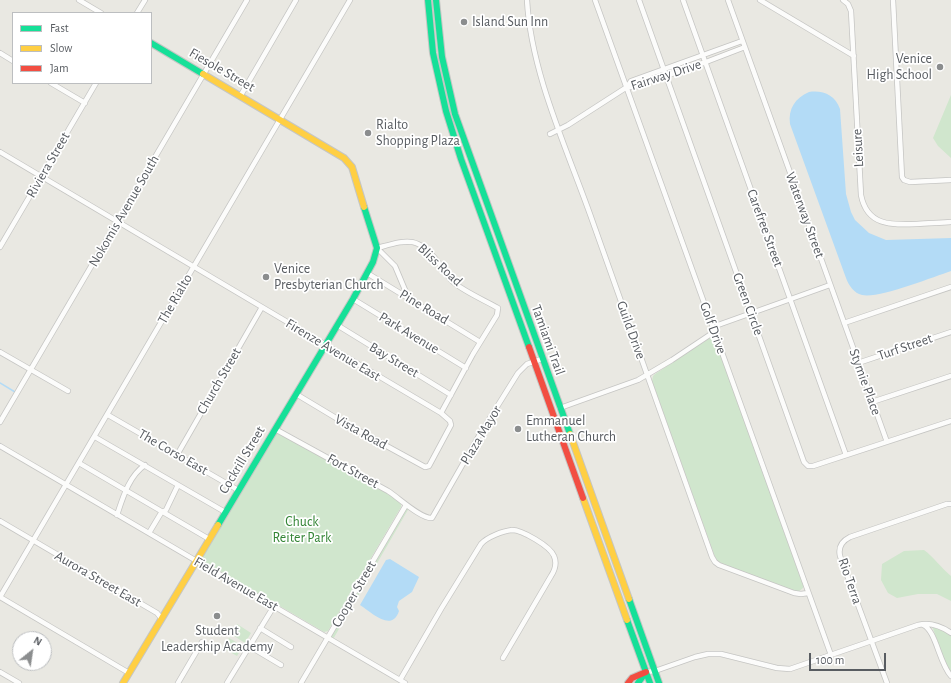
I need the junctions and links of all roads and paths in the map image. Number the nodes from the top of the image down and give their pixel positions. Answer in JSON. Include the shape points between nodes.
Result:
{"nodes":[{"id":1,"x":79,"y":0,"type":"edge"},
{"id":2,"x":145,"y":0,"type":"edge"},
{"id":3,"x":247,"y":0,"type":"edge"},
{"id":4,"x":296,"y":0,"type":"edge"},
{"id":5,"x":350,"y":0,"type":"edge"},
{"id":6,"x":428,"y":0,"type":"edge"},
{"id":7,"x":435,"y":0,"type":"edge"},
{"id":8,"x":527,"y":0,"type":"edge"},
{"id":9,"x":595,"y":0,"type":"edge"},
{"id":10,"x":639,"y":0,"type":"edge"},
{"id":11,"x":683,"y":0,"type":"edge"},
{"id":12,"x":728,"y":0,"type":"edge"},
{"id":13,"x":760,"y":0,"type":"edge"},
{"id":14,"x":843,"y":0,"type":"edge"},
{"id":15,"x":893,"y":0,"type":"edge"},
{"id":16,"x":99,"y":12,"type":"edge"},
{"id":17,"x":138,"y":12,"type":"edge"},
{"id":18,"x":742,"y":41,"type":"junction"},
{"id":19,"x":152,"y":43,"type":"edge"},
{"id":20,"x":745,"y":47,"type":"junction"},
{"id":21,"x":0,"y":53,"type":"edge"},
{"id":22,"x":703,"y":54,"type":"junction"},
{"id":23,"x":854,"y":56,"type":"junction"},
{"id":24,"x":12,"y":60,"type":"edge"},
{"id":25,"x":706,"y":62,"type":"junction"},
{"id":26,"x":664,"y":69,"type":"junction"},
{"id":27,"x":204,"y":74,"type":"junction"},
{"id":28,"x":666,"y":76,"type":"junction"},
{"id":29,"x":53,"y":84,"type":"edge"},
{"id":30,"x":95,"y":84,"type":"edge"},
{"id":31,"x":627,"y":87,"type":"junction"},
{"id":32,"x":241,"y":95,"type":"junction"},
{"id":33,"x":85,"y":103,"type":"junction"},
{"id":34,"x":280,"y":119,"type":"junction"},
{"id":35,"x":559,"y":130,"type":"junction"},
{"id":36,"x":550,"y":134,"type":"dead end"},
{"id":37,"x":0,"y":152,"type":"edge"},
{"id":38,"x":41,"y":177,"type":"junction"},
{"id":39,"x":951,"y":180,"type":"edge"},
{"id":40,"x":117,"y":222,"type":"junction"},
{"id":41,"x":951,"y":222,"type":"edge"},
{"id":42,"x":0,"y":247,"type":"edge"},
{"id":43,"x":376,"y":248,"type":"junction"},
{"id":44,"x":194,"y":266,"type":"junction"},
{"id":45,"x":367,"y":273,"type":"junction"},
{"id":46,"x":830,"y":285,"type":"junction"},
{"id":47,"x":951,"y":287,"type":"edge"},
{"id":48,"x":408,"y":297,"type":"junction"},
{"id":49,"x":353,"y":299,"type":"junction"},
{"id":50,"x":790,"y":299,"type":"junction"},
{"id":51,"x":262,"y":307,"type":"junction"},
{"id":52,"x":751,"y":313,"type":"junction"},
{"id":53,"x":844,"y":323,"type":"junction"},
{"id":54,"x":337,"y":325,"type":"junction"},
{"id":55,"x":714,"y":332,"type":"junction"},
{"id":56,"x":951,"y":332,"type":"edge"},
{"id":57,"x":480,"y":342,"type":"junction"},
{"id":58,"x":325,"y":345,"type":"junction"},
{"id":59,"x":0,"y":352,"type":"edge"},
{"id":60,"x":542,"y":359,"type":"junction"},
{"id":61,"x":534,"y":361,"type":"junction"},
{"id":62,"x":858,"y":363,"type":"junction"},
{"id":63,"x":466,"y":368,"type":"junction"},
{"id":64,"x":31,"y":369,"type":"junction"},
{"id":65,"x":648,"y":375,"type":"junction"},
{"id":66,"x":951,"y":376,"type":"edge"},
{"id":67,"x":68,"y":391,"type":"dead end"},
{"id":68,"x":296,"y":394,"type":"junction"},
{"id":69,"x":451,"y":394,"type":"junction"},
{"id":70,"x":872,"y":402,"type":"junction"},
{"id":71,"x":560,"y":408,"type":"junction"},
{"id":72,"x":441,"y":414,"type":"junction"},
{"id":73,"x":108,"y":415,"type":"junction"},
{"id":74,"x":951,"y":421,"type":"edge"},
{"id":75,"x":0,"y":422,"type":"edge"},
{"id":76,"x":275,"y":429,"type":"junction"},
{"id":77,"x":95,"y":436,"type":"junction"},
{"id":78,"x":887,"y":442,"type":"junction"},
{"id":79,"x":0,"y":446,"type":"edge"},
{"id":80,"x":176,"y":455,"type":"junction"},
{"id":81,"x":846,"y":455,"type":"junction"},
{"id":82,"x":79,"y":464,"type":"junction"},
{"id":83,"x":145,"y":465,"type":"junction"},
{"id":84,"x":178,"y":484,"type":"junction"},
{"id":85,"x":67,"y":485,"type":"junction"},
{"id":86,"x":125,"y":490,"type":"junction"},
{"id":87,"x":238,"y":490,"type":"junction"},
{"id":88,"x":951,"y":504,"type":"edge"},
{"id":89,"x":406,"y":505,"type":"junction"},
{"id":90,"x":163,"y":512,"type":"junction"},
{"id":91,"x":225,"y":512,"type":"junction"},
{"id":92,"x":117,"y":515,"type":"junction"},
{"id":93,"x":428,"y":518,"type":"joint"},
{"id":94,"x":0,"y":522,"type":"edge"},
{"id":95,"x":149,"y":533,"type":"junction"},
{"id":96,"x":209,"y":539,"type":"junction"},
{"id":97,"x":33,"y":541,"type":"junction"},
{"id":98,"x":196,"y":561,"type":"junction"},
{"id":99,"x":808,"y":592,"type":"junction"},
{"id":100,"x":0,"y":597,"type":"edge"},
{"id":101,"x":274,"y":606,"type":"junction"},
{"id":102,"x":161,"y":618,"type":"junction"},
{"id":103,"x":922,"y":624,"type":"junction"},
{"id":104,"x":260,"y":628,"type":"junction"},
{"id":105,"x":951,"y":633,"type":"edge"},
{"id":106,"x":328,"y":638,"type":"junction"},
{"id":107,"x":872,"y":641,"type":"junction"},
{"id":108,"x":202,"y":642,"type":"dead end"},
{"id":109,"x":249,"y":646,"type":"junction"},
{"id":110,"x":291,"y":647,"type":"dead end"},
{"id":111,"x":831,"y":655,"type":"junction"},
{"id":112,"x":503,"y":658,"type":"dead end"},
{"id":113,"x":280,"y":665,"type":"dead end"},
{"id":114,"x":655,"y":671,"type":"junction"},
{"id":115,"x":0,"y":672,"type":"edge"},
{"id":116,"x":646,"y":672,"type":"junction"},
{"id":117,"x":129,"y":673,"type":"junction"},
{"id":118,"x":951,"y":676,"type":"edge"},
{"id":119,"x":400,"y":680,"type":"junction"},
{"id":120,"x":19,"y":683,"type":"edge"},
{"id":121,"x":123,"y":683,"type":"edge"},
{"id":122,"x":178,"y":683,"type":"edge"},
{"id":123,"x":228,"y":683,"type":"edge"},
{"id":124,"x":301,"y":683,"type":"edge"},
{"id":125,"x":405,"y":683,"type":"edge"},
{"id":126,"x":628,"y":683,"type":"edge"},
{"id":127,"x":638,"y":683,"type":"edge"},
{"id":128,"x":650,"y":683,"type":"edge"},
{"id":129,"x":659,"y":683,"type":"edge"},
{"id":130,"x":886,"y":683,"type":"edge"}],
"edges":[{"from":1,"to":16,"type":"street"},
{"from":2,"to":17,"type":"street"},
{"from":3,"to":27,"type":"street","name":"Nokomis Avenue South"},
{"from":4,"to":32,"type":"street"},
{"from":5,"to":34,"type":"street","name":"The Rialto"},
{"from":6,"to":61,"type":"main road","name":"Tamiami Trail","via":[[434,60],[447,117]]},
{"from":7,"to":60,"type":"main road","name":"Tamiami Trail","via":[[441,54],[455,114]]},
{"from":8,"to":35,"type":"street","name":"Guild Drive","via":[[540,71]]},
{"from":9,"to":31,"type":"street","name":"Golf Drive"},
{"from":10,"to":26,"type":"street","name":"Green Circle"},
{"from":11,"to":22,"type":"street","name":"Carefree Street"},
{"from":12,"to":18,"type":"street","name":"Waterway Street"},
{"from":13,"to":23,"type":"street"},
{"from":14,"to":23,"type":"street","name":"Leisure","via":[[851,8]]},
{"from":15,"to":39,"type":"street","via":[[902,177],[910,182]]},
{"from":18,"to":20,"type":"street","name":"Waterway Street"},
{"from":18,"to":22,"type":"street"},
{"from":19,"to":27,"type":"main road","name":"Fiesole Street"},
{"from":20,"to":25,"type":"street","name":"Fairway Drive"},
{"from":20,"to":46,"type":"street","name":"Waterway Street"},
{"from":21,"to":24,"type":"street"},
{"from":22,"to":25,"type":"street","name":"Carefree Street"},
{"from":22,"to":26,"type":"street"},
{"from":23,"to":41,"type":"street","name":"Leisure","via":[[861,195],[866,208],[878,220],[890,224]]},
{"from":25,"to":28,"type":"street","name":"Fairway Drive"},
{"from":25,"to":50,"type":"street","name":"Carefree Street"},
{"from":26,"to":28,"type":"street","name":"Green Circle"},
{"from":26,"to":31,"type":"street","via":[[631,81]]},
{"from":27,"to":32,"type":"main road","name":"Fiesole Street"},
{"from":27,"to":40,"type":"street","name":"Nokomis Avenue South"},
{"from":28,"to":31,"type":"street","name":"Fairway Drive"},
{"from":28,"to":52,"type":"street","name":"Green Circle"},
{"from":29,"to":33,"type":"street"},
{"from":30,"to":33,"type":"street","name":"Riviera Street"},
{"from":31,"to":35,"type":"street","name":"Fairway Drive"},
{"from":31,"to":55,"type":"street","name":"Golf Drive"},
{"from":32,"to":34,"type":"main road","name":"Fiesole Street"},
{"from":33,"to":38,"type":"street","name":"Riviera Street"},
{"from":34,"to":43,"type":"main road","via":[[340,154],[349,162]]},
{"from":34,"to":44,"type":"street","name":"The Rialto"},
{"from":35,"to":36,"type":"street","name":"Fairway Drive"},
{"from":35,"to":65,"type":"street","name":"Guild Drive"},
{"from":37,"to":38,"type":"street","name":"Firenze Avenue East"},
{"from":38,"to":40,"type":"street","name":"Firenze Avenue East"},
{"from":38,"to":42,"type":"street","name":"Riviera Street"},
{"from":40,"to":44,"type":"street","name":"Firenze Avenue East"},
{"from":40,"to":64,"type":"street","name":"Nokomis Avenue South"},
{"from":43,"to":45,"type":"main road","name":"Cockrill Street","via":[[375,257]]},
{"from":43,"to":48,"type":"street","via":[[394,266]]},
{"from":43,"to":57,"type":"street","name":"Bliss Road","via":[[405,241],[416,242],[433,256],[454,282],[498,308],[497,315]]},
{"from":44,"to":51,"type":"street","name":"Firenze Avenue East"},
{"from":44,"to":73,"type":"street","name":"The Rialto"},
{"from":45,"to":48,"type":"street","name":"Pine Road"},
{"from":45,"to":49,"type":"main road","name":"Cockrill Street"},
{"from":46,"to":50,"type":"street"},
{"from":46,"to":53,"type":"street","name":"Waterway Street"},
{"from":47,"to":53,"type":"street"},
{"from":48,"to":57,"type":"street","name":"Pine Road"},
{"from":49,"to":54,"type":"main road","name":"Cockrill Street"},
{"from":49,"to":63,"type":"street","name":"Park Avenue"},
{"from":50,"to":52,"type":"street"},
{"from":50,"to":81,"type":"street","name":"Carefree Street"},
{"from":51,"to":58,"type":"street","name":"Firenze Avenue East"},
{"from":51,"to":80,"type":"street","name":"Church Street"},
{"from":52,"to":55,"type":"street","via":[[718,325]]},
{"from":52,"to":81,"type":"street","name":"Green Circle","via":[[804,462],[808,466],[813,466]]},
{"from":53,"to":62,"type":"street","name":"Stymie Place"},
{"from":54,"to":58,"type":"main road","name":"Cockrill Street"},
{"from":54,"to":69,"type":"street","name":"Bay Street"},
{"from":55,"to":65,"type":"street"},
{"from":55,"to":99,"type":"street","name":"Golf Drive"},
{"from":56,"to":62,"type":"street","name":"Turf Street"},
{"from":57,"to":63,"type":"street"},
{"from":58,"to":68,"type":"main road","name":"Cockrill Street"},
{"from":58,"to":72,"type":"street","name":"Firenze Avenue East"},
{"from":59,"to":64,"type":"street"},
{"from":60,"to":61,"type":"street","name":"Plaza Mayor"},
{"from":60,"to":71,"type":"main road","name":"Tamiami Trail"},
{"from":61,"to":93,"type":"street","name":"Plaza Mayor","via":[[518,373],[432,518]]},
{"from":61,"to":116,"type":"main road","name":"Tamiami Trail"},
{"from":62,"to":70,"type":"street","name":"Stymie Place"},
{"from":63,"to":69,"type":"street"},
{"from":64,"to":67,"type":"street"},
{"from":64,"to":75,"type":"street","name":"Nokomis Avenue South"},
{"from":65,"to":71,"type":"street"},
{"from":65,"to":99,"type":"street","name":"Guild Drive","via":[[715,562],[794,593]]},
{"from":66,"to":70,"type":"street"},
{"from":68,"to":72,"type":"street","name":"Vista Road","via":[[341,422],[427,467],[451,425]]},
{"from":68,"to":76,"type":"main road","name":"Cockrill Street"},
{"from":69,"to":72,"type":"street"},
{"from":70,"to":78,"type":"street","name":"Stymie Place"},
{"from":71,"to":114,"type":"main road","name":"Tamiami Trail"},
{"from":73,"to":77,"type":"street","name":"The Rialto"},
{"from":73,"to":80,"type":"street","name":"The Corso East"},
{"from":74,"to":78,"type":"street","name":"Green Circle"},
{"from":76,"to":87,"type":"main road","name":"Cockrill Street"},
{"from":76,"to":89,"type":"street","name":"Fort Street","via":[[388,491]]},
{"from":77,"to":82,"type":"street","name":"The Rialto"},
{"from":77,"to":83,"type":"street"},
{"from":78,"to":81,"type":"street","name":"Green Circle"},
{"from":79,"to":85,"type":"street","name":"Field Avenue East"},
{"from":80,"to":87,"type":"street","name":"The Corso East"},
{"from":82,"to":85,"type":"street","name":"The Rialto"},
{"from":82,"to":86,"type":"street"},
{"from":83,"to":84,"type":"street"},
{"from":83,"to":86,"type":"street","via":[[140,468]]},
{"from":84,"to":90,"type":"street"},
{"from":84,"to":91,"type":"street"},
{"from":85,"to":92,"type":"street","name":"Field Avenue East"},
{"from":85,"to":97,"type":"street","name":"The Rialto"},
{"from":86,"to":90,"type":"street"},
{"from":86,"to":92,"type":"street"},
{"from":87,"to":91,"type":"main road","name":"Cockrill Street"},
{"from":88,"to":107,"type":"street","name":"Rio Terra","via":[[850,537],[841,543],[840,556]]},
{"from":89,"to":93,"type":"street","name":"Fort Street"},
{"from":89,"to":106,"type":"street","name":"Cooper Street"},
{"from":90,"to":95,"type":"street"},
{"from":90,"to":96,"type":"street"},
{"from":91,"to":96,"type":"main road","name":"Cockrill Street"},
{"from":92,"to":95,"type":"street","name":"Field Avenue East"},
{"from":94,"to":97,"type":"street","name":"Aurora Street East"},
{"from":95,"to":98,"type":"street","name":"Field Avenue East"},
{"from":96,"to":98,"type":"main road","name":"Cockrill Street"},
{"from":97,"to":100,"type":"street","name":"The Rialto"},
{"from":97,"to":102,"type":"street","name":"Aurora Street East","via":[[157,613]]},
{"from":98,"to":101,"type":"street","name":"Field Avenue East"},
{"from":98,"to":102,"type":"main road","name":"Cockrill Street"},
{"from":99,"to":111,"type":"street","name":"Golf Drive"},
{"from":100,"to":117,"type":"street"},
{"from":101,"to":104,"type":"street"},
{"from":101,"to":106,"type":"street","name":"Field Avenue East"},
{"from":102,"to":117,"type":"main road","name":"Cockrill Street"},
{"from":103,"to":105,"type":"street","via":[[934,625]]},
{"from":103,"to":107,"type":"street"},
{"from":103,"to":118,"type":"street","via":[[930,630],[942,662]]},
{"from":104,"to":109,"type":"street"},
{"from":104,"to":110,"type":"street"},
{"from":106,"to":119,"type":"street","name":"Field Avenue East"},
{"from":106,"to":124,"type":"street","name":"Cooper Street"},
{"from":107,"to":111,"type":"street"},
{"from":107,"to":130,"type":"street","name":"Rio Terra"},
{"from":108,"to":122,"type":"street"},
{"from":109,"to":113,"type":"street"},
{"from":109,"to":123,"type":"street"},
{"from":111,"to":114,"type":"street","via":[[786,670],[728,656],[708,654]]},
{"from":112,"to":119,"type":"street","via":[[555,567],[554,555],[549,550],[521,532],[512,530],[485,539],[481,544]]},
{"from":114,"to":116,"type":"street"},
{"from":114,"to":129,"type":"main road","name":"Tamiami Trail"},
{"from":115,"to":120,"type":"street"},
{"from":116,"to":126,"type":"main road","via":[[632,678]]},
{"from":116,"to":127,"type":"main road"},
{"from":116,"to":128,"type":"main road","name":"Tamiami Trail"},
{"from":117,"to":121,"type":"main road","name":"Cockrill Street"},
{"from":119,"to":125,"type":"street","name":"Field Avenue East"}]}
